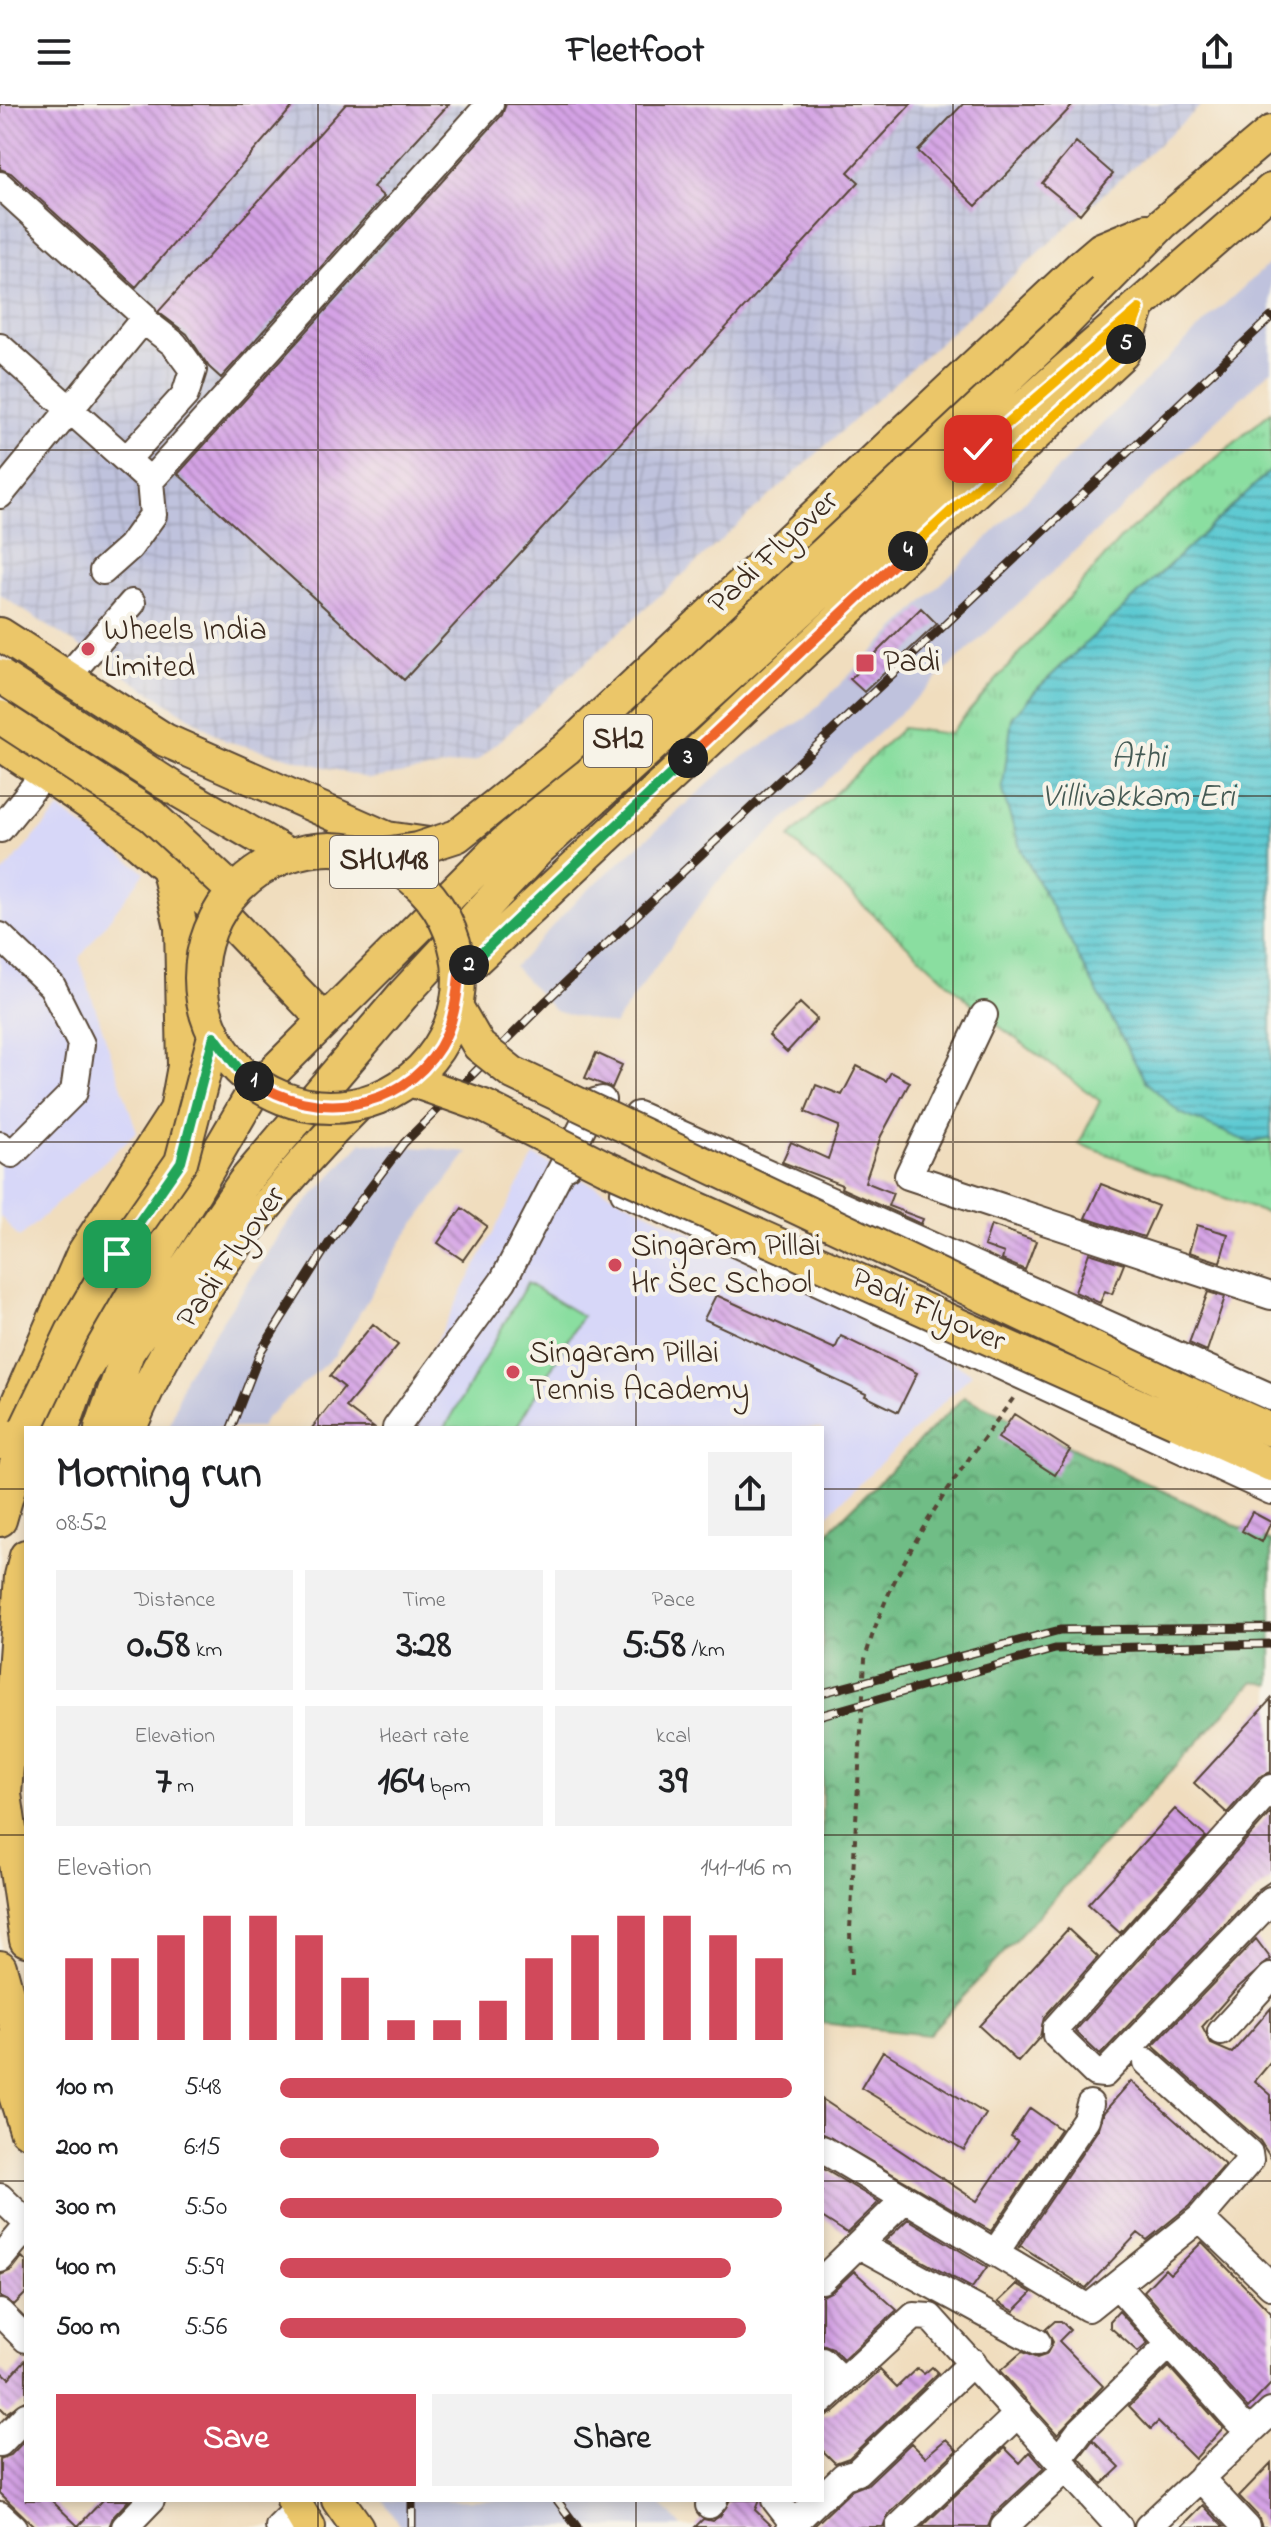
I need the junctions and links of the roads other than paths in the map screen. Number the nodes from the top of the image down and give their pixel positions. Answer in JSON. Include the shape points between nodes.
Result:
{"nodes":[{"id":1,"x":490,"y":104,"type":"edge"},
{"id":2,"x":1271,"y":132,"type":"edge"},
{"id":3,"x":0,"y":185,"type":"edge"},
{"id":4,"x":1271,"y":190,"type":"edge"},
{"id":5,"x":1163,"y":223,"type":"junction"},
{"id":6,"x":1139,"y":309,"type":"junction"},
{"id":7,"x":143,"y":320,"type":"junction"},
{"id":8,"x":0,"y":347,"type":"edge"},
{"id":9,"x":69,"y":410,"type":"junction"},
{"id":10,"x":127,"y":459,"type":"junction"},
{"id":11,"x":150,"y":481,"type":"junction"},
{"id":12,"x":0,"y":495,"type":"edge"},
{"id":13,"x":103,"y":571,"type":"dead end"},
{"id":14,"x":132,"y":603,"type":"dead end"},
{"id":15,"x":0,"y":634,"type":"edge"},
{"id":16,"x":0,"y":676,"type":"edge"},
{"id":17,"x":67,"y":677,"type":"junction"},
{"id":18,"x":0,"y":717,"type":"edge"},
{"id":19,"x":165,"y":740,"type":"junction"},
{"id":20,"x":0,"y":744,"type":"edge"},
{"id":21,"x":46,"y":772,"type":"junction"},
{"id":22,"x":106,"y":815,"type":"junction"},
{"id":23,"x":0,"y":829,"type":"edge"},
{"id":24,"x":492,"y":854,"type":"junction"},
{"id":25,"x":289,"y":855,"type":"junction"},
{"id":26,"x":373,"y":856,"type":"junction"},
{"id":27,"x":168,"y":871,"type":"junction"},
{"id":28,"x":233,"y":891,"type":"junction"},
{"id":29,"x":0,"y":936,"type":"edge"},
{"id":30,"x":458,"y":991,"type":"junction"},
{"id":31,"x":984,"y":1015,"type":"dead end"},
{"id":32,"x":324,"y":1020,"type":"junction"},
{"id":33,"x":214,"y":1036,"type":"junction"},
{"id":34,"x":410,"y":1080,"type":"junction"},
{"id":35,"x":358,"y":1105,"type":"junction"},
{"id":36,"x":0,"y":1145,"type":"edge"},
{"id":37,"x":564,"y":1164,"type":"junction"},
{"id":38,"x":128,"y":1184,"type":"junction"},
{"id":39,"x":178,"y":1220,"type":"junction"},
{"id":40,"x":1271,"y":1296,"type":"edge"},
{"id":41,"x":1271,"y":1397,"type":"edge"},
{"id":42,"x":27,"y":1426,"type":"edge"},
{"id":43,"x":64,"y":1426,"type":"edge"},
{"id":44,"x":102,"y":1426,"type":"edge"},
{"id":45,"x":131,"y":1426,"type":"edge"},
{"id":46,"x":397,"y":1426,"type":"edge"},
{"id":47,"x":1271,"y":1430,"type":"edge"},
{"id":48,"x":24,"y":1435,"type":"edge"},
{"id":49,"x":0,"y":1443,"type":"edge"},
{"id":50,"x":1271,"y":1465,"type":"edge"},
{"id":51,"x":1271,"y":1491,"type":"edge"},
{"id":52,"x":0,"y":1520,"type":"edge"},
{"id":53,"x":24,"y":1564,"type":"edge"},
{"id":54,"x":1271,"y":1788,"type":"edge"},
{"id":55,"x":1271,"y":1900,"type":"edge"},
{"id":56,"x":24,"y":1926,"type":"edge"},
{"id":57,"x":0,"y":1967,"type":"edge"},
{"id":58,"x":1271,"y":1977,"type":"edge"},
{"id":59,"x":1221,"y":2032,"type":"dead end"},
{"id":60,"x":0,"y":2048,"type":"edge"},
{"id":61,"x":24,"y":2055,"type":"edge"},
{"id":62,"x":1147,"y":2062,"type":"dead end"},
{"id":63,"x":1090,"y":2104,"type":"dead end"},
{"id":64,"x":24,"y":2124,"type":"edge"},
{"id":65,"x":824,"y":2150,"type":"edge"},
{"id":66,"x":0,"y":2197,"type":"edge"},
{"id":67,"x":904,"y":2200,"type":"junction"},
{"id":68,"x":1200,"y":2218,"type":"junction"},
{"id":69,"x":24,"y":2224,"type":"edge"},
{"id":70,"x":24,"y":2230,"type":"edge"},
{"id":71,"x":859,"y":2245,"type":"junction"},
{"id":72,"x":995,"y":2253,"type":"junction"},
{"id":73,"x":0,"y":2259,"type":"edge"},
{"id":74,"x":1267,"y":2274,"type":"edge"},
{"id":75,"x":824,"y":2278,"type":"edge"},
{"id":76,"x":1118,"y":2286,"type":"junction"},
{"id":77,"x":0,"y":2313,"type":"edge"},
{"id":78,"x":24,"y":2337,"type":"edge"},
{"id":79,"x":1037,"y":2342,"type":"dead end"},
{"id":80,"x":1168,"y":2346,"type":"junction"},
{"id":81,"x":973,"y":2362,"type":"junction"},
{"id":82,"x":824,"y":2363,"type":"edge"},
{"id":83,"x":843,"y":2382,"type":"junction"},
{"id":84,"x":824,"y":2399,"type":"edge"},
{"id":85,"x":1019,"y":2413,"type":"junction"},
{"id":86,"x":24,"y":2418,"type":"edge"},
{"id":87,"x":1261,"y":2421,"type":"edge"},
{"id":88,"x":2,"y":2438,"type":"edge"},
{"id":89,"x":1063,"y":2464,"type":"junction"},
{"id":90,"x":1200,"y":2478,"type":"junction"},
{"id":91,"x":824,"y":2494,"type":"edge"},
{"id":92,"x":149,"y":2502,"type":"edge"},
{"id":93,"x":339,"y":2502,"type":"edge"},
{"id":94,"x":776,"y":2502,"type":"edge"},
{"id":95,"x":816,"y":2502,"type":"edge"},
{"id":96,"x":0,"y":2515,"type":"edge"},
{"id":97,"x":793,"y":2526,"type":"edge"},
{"id":98,"x":13,"y":2527,"type":"edge"},
{"id":99,"x":125,"y":2527,"type":"edge"},
{"id":100,"x":357,"y":2527,"type":"edge"},
{"id":101,"x":899,"y":2527,"type":"edge"},
{"id":102,"x":1004,"y":2527,"type":"edge"},
{"id":103,"x":1119,"y":2527,"type":"edge"},
{"id":104,"x":1148,"y":2527,"type":"edge"},
{"id":105,"x":1246,"y":2527,"type":"edge"}],
"edges":[{"from":1,"to":11,"type":"street"},
{"from":2,"to":5,"type":"main road","number":"SH2"},
{"from":3,"to":7,"type":"street"},
{"from":4,"to":6,"type":"main road","number":"SH2"},
{"from":5,"to":24,"type":"main road","number":"SH2","via":[[1043,345],[770,604]]},
{"from":5,"to":26,"type":"main road","name":"Padi Flyover","bridge":true,"via":[[1101,249],[1081,266],[566,749],[457,836]]},
{"from":6,"to":30,"type":"main road","name":"Padi Flyover","via":[[1123,353]]},
{"from":6,"to":44,"type":"main road","number":"SH2","via":[[1056,378],[538,850],[403,995],[244,1182],[128,1352]]},
{"from":7,"to":9,"type":"street"},
{"from":7,"to":10,"type":"street","via":[[174,344],[193,370],[185,395]]},
{"from":8,"to":9,"type":"street"},
{"from":9,"to":10,"type":"street"},
{"from":9,"to":12,"type":"street"},
{"from":10,"to":11,"type":"street"},
{"from":11,"to":13,"type":"street","via":[[153,515],[130,547]]},
{"from":14,"to":17,"type":"street"},
{"from":15,"to":17,"type":"main road"},
{"from":16,"to":25,"type":"main road","number":"SHU148","bridge":true,"via":[[170,786]]},
{"from":17,"to":19,"type":"main road"},
{"from":18,"to":28,"type":"main road","bridge":true,"via":[[152,816]]},
{"from":19,"to":22,"type":"main road"},
{"from":19,"to":24,"type":"main road","via":[[387,838]]},
{"from":20,"to":21,"type":"main road"},
{"from":21,"to":22,"type":"main road"},
{"from":21,"to":23,"type":"street"},
{"from":22,"to":27,"type":"main road"},
{"from":24,"to":32,"type":"main road","number":"SH2"},
{"from":25,"to":26,"type":"main road","name":"Padi Flyover","number":"SHU148","bridge":true,"via":[[331,849]]},
{"from":25,"to":28,"type":"main road","name":"Padi Flyover","number":"SHU148","bridge":true,"via":[[259,869]]},
{"from":26,"to":30,"type":"main road","name":"Padi Flyover","number":"SHU148","bridge":true,"via":[[424,890],[449,930]]},
{"from":27,"to":32,"type":"main road","via":[[230,922]]},
{"from":27,"to":38,"type":"main road","via":[[181,927],[184,1066],[176,1110]]},
{"from":28,"to":33,"type":"main road","name":"Padi Flyover","number":"SHU148","bridge":true,"via":[[212,923],[201,961],[202,999]]},
{"from":29,"to":36,"type":"street","via":[[52,986],[81,1044],[74,1092],[12,1154]]},
{"from":30,"to":34,"type":"main road","name":"Padi Flyover","number":"SHU148","bridge":true,"via":[[440,1047]]},
{"from":30,"to":47,"type":"main road","name":"Padi Flyover","bridge":true,"via":[[479,1046],[513,1073]]},
{"from":31,"to":40,"type":"street","via":[[908,1176]]},
{"from":32,"to":39,"type":"main road","number":"SH2","via":[[253,1092]]},
{"from":33,"to":35,"type":"main road","name":"Padi Flyover","number":"SHU148","bridge":true,"via":[[240,1071],[275,1095],[316,1107]]},
{"from":33,"to":42,"type":"main road","bridge":true,"via":[[181,1162],[117,1254]]},
{"from":34,"to":35,"type":"main road","name":"Padi Flyover","number":"SHU148","bridge":true},
{"from":34,"to":50,"type":"main road","name":"Padi Flyover","bridge":true,"via":[[484,1106],[605,1167]]},
{"from":35,"to":45,"type":"main road","name":"Padi Flyover","via":[[263,1207],[204,1289],[149,1383]]},
{"from":37,"to":41,"type":"street","via":[[595,1102],[604,1100]]},
{"from":37,"to":46,"type":"street","via":[[503,1281]]},
{"from":37,"to":51,"type":"street"},
{"from":38,"to":39,"type":"main road"},
{"from":38,"to":49,"type":"main road","via":[[82,1255]]},
{"from":39,"to":43,"type":"main road","number":"SH2","via":[[82,1374]]},
{"from":48,"to":52,"type":"main road"},
{"from":53,"to":56,"type":"main road","via":[[5,1794]]},
{"from":54,"to":55,"type":"street","via":[[1056,2028],[1056,2035],[1095,2073],[1104,2074]]},
{"from":57,"to":61,"type":"main road"},
{"from":58,"to":59,"type":"street"},
{"from":60,"to":64,"type":"main road"},
{"from":62,"to":68,"type":"street","via":[[1251,2156]]},
{"from":63,"to":72,"type":"street","via":[[1086,2119]]},
{"from":65,"to":67,"type":"street"},
{"from":66,"to":69,"type":"street"},
{"from":67,"to":71,"type":"street"},
{"from":67,"to":72,"type":"street"},
{"from":68,"to":74,"type":"street"},
{"from":68,"to":76,"type":"street"},
{"from":70,"to":73,"type":"street"},
{"from":71,"to":75,"type":"street"},
{"from":71,"to":79,"type":"street"},
{"from":72,"to":76,"type":"street","via":[[1088,2308]]},
{"from":76,"to":80,"type":"street"},
{"from":77,"to":78,"type":"street"},
{"from":80,"to":87,"type":"street","via":[[1238,2421]]},
{"from":80,"to":89,"type":"street","via":[[1079,2432]]},
{"from":81,"to":83,"type":"street","via":[[938,2322],[922,2314]]},
{"from":81,"to":85,"type":"street"},
{"from":81,"to":91,"type":"street","via":[[857,2472]]},
{"from":82,"to":83,"type":"street"},
{"from":83,"to":84,"type":"street"},
{"from":85,"to":89,"type":"street"},
{"from":85,"to":101,"type":"street"},
{"from":86,"to":88,"type":"street"},
{"from":87,"to":90,"type":"street"},
{"from":89,"to":102,"type":"street"},
{"from":89,"to":103,"type":"street"},
{"from":90,"to":104,"type":"street"},
{"from":90,"to":105,"type":"street"},
{"from":92,"to":99,"type":"street"},
{"from":93,"to":100,"type":"main road"},
{"from":94,"to":97,"type":"street"},
{"from":95,"to":97,"type":"street"},
{"from":96,"to":98,"type":"street"}]}
